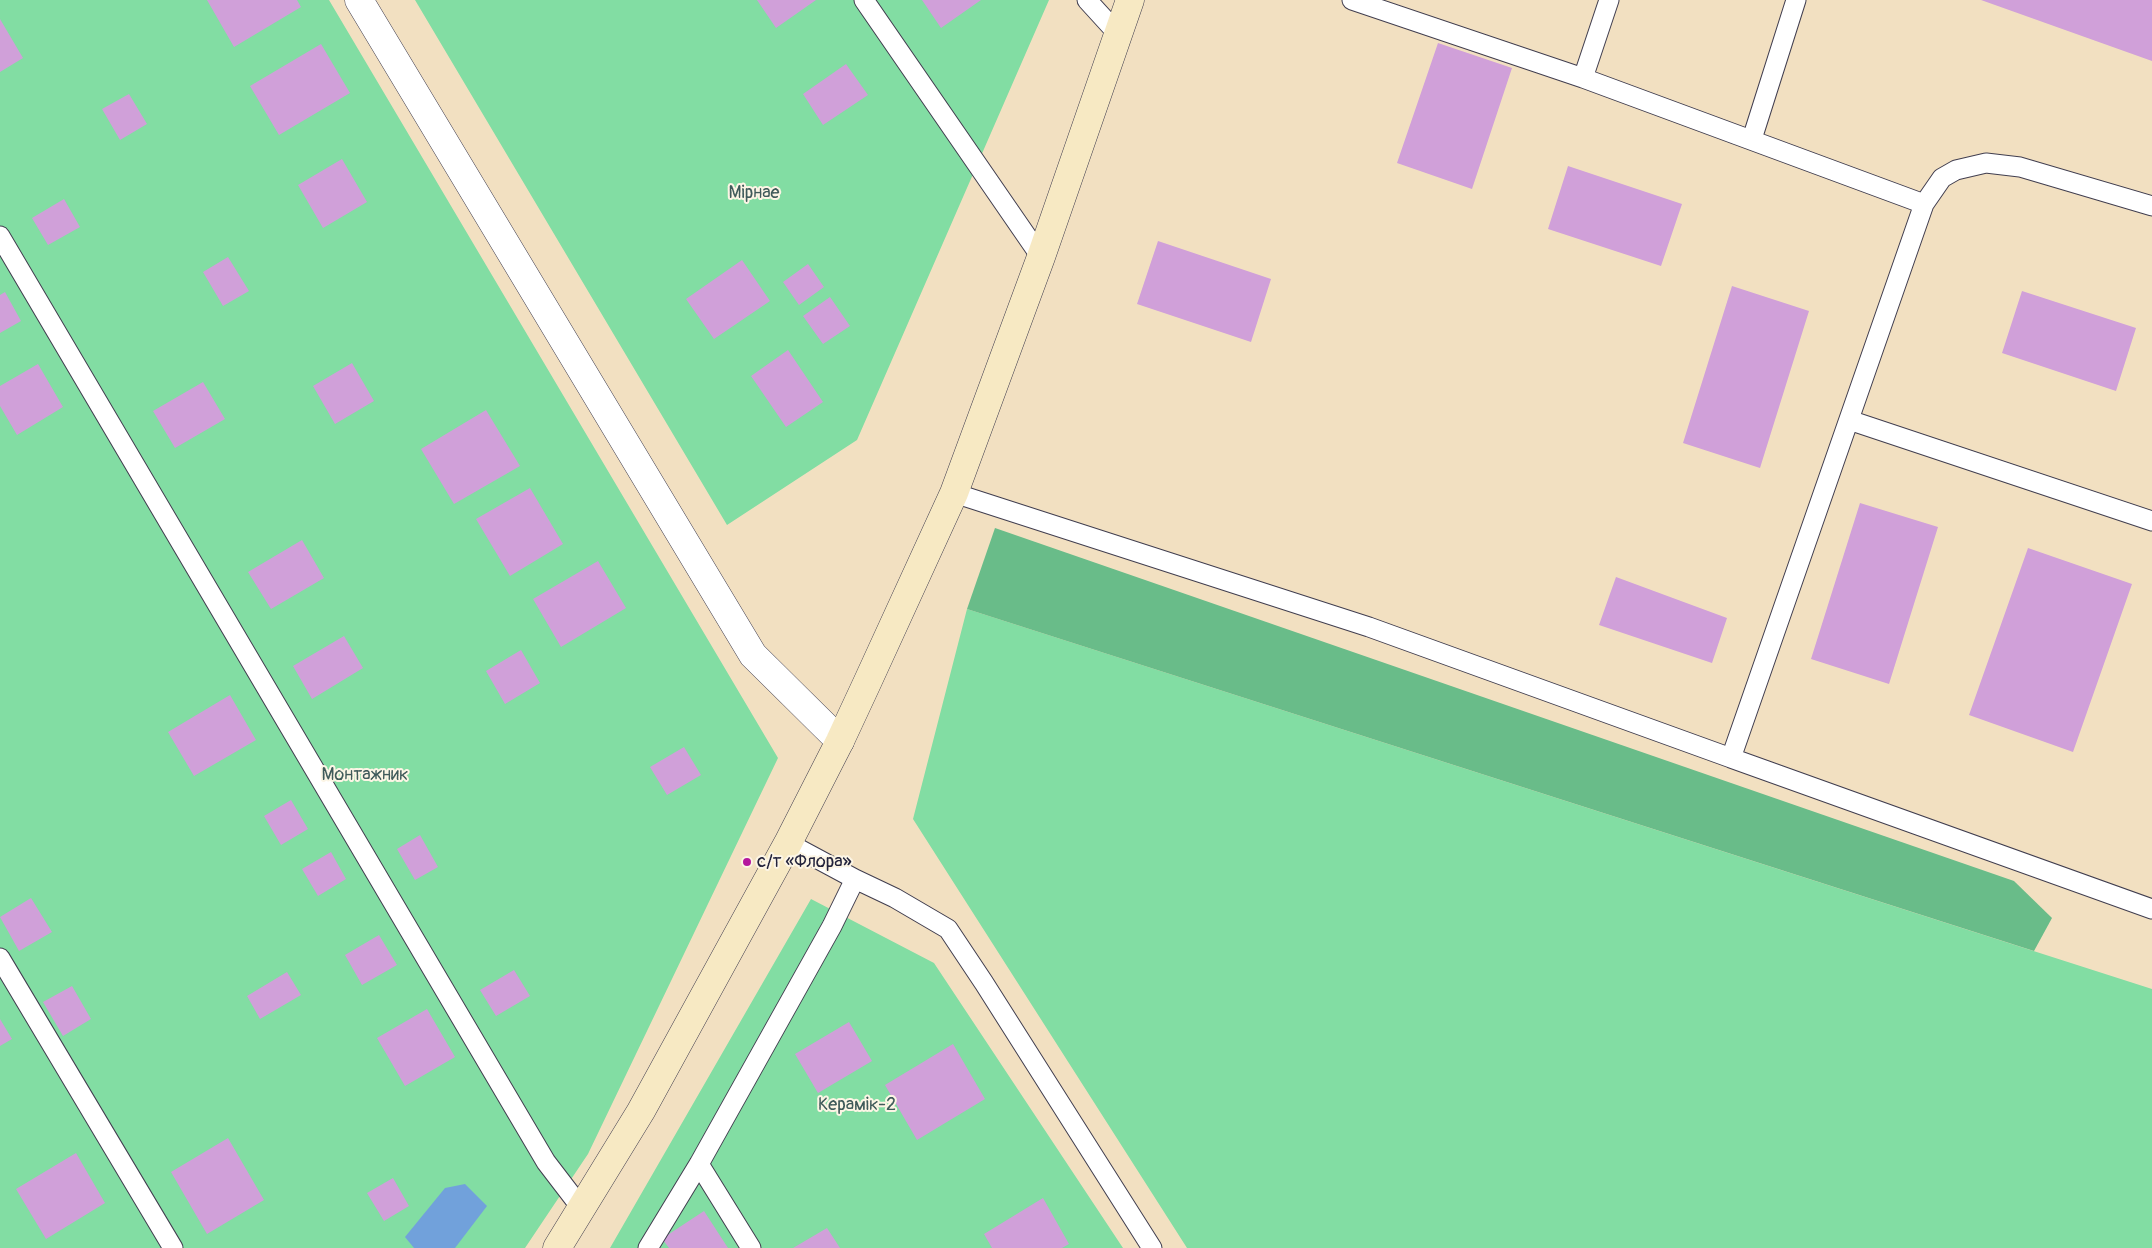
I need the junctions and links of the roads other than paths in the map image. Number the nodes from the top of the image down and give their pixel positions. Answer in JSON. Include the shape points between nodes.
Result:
{"nodes":[{"id":1,"x":359,"y":0,"type":"edge"},
{"id":2,"x":864,"y":0,"type":"edge"},
{"id":3,"x":1086,"y":0,"type":"edge"},
{"id":4,"x":1130,"y":0,"type":"edge"},
{"id":5,"x":1352,"y":0,"type":"edge"},
{"id":6,"x":1609,"y":0,"type":"edge"},
{"id":7,"x":1796,"y":0,"type":"edge"},
{"id":8,"x":1118,"y":34,"type":"junction"},
{"id":9,"x":1583,"y":78,"type":"junction"},
{"id":10,"x":1752,"y":139,"type":"junction"},
{"id":11,"x":1924,"y":204,"type":"junction"},
{"id":12,"x":2152,"y":206,"type":"edge"},
{"id":13,"x":0,"y":236,"type":"edge"},
{"id":14,"x":1041,"y":258,"type":"junction"},
{"id":15,"x":1848,"y":420,"type":"junction"},
{"id":16,"x":954,"y":492,"type":"junction"},
{"id":17,"x":2152,"y":521,"type":"edge"},
{"id":18,"x":840,"y":741,"type":"junction"},
{"id":19,"x":1731,"y":758,"type":"junction"},
{"id":20,"x":788,"y":843,"type":"junction"},
{"id":21,"x":855,"y":879,"type":"junction"},
{"id":22,"x":2152,"y":909,"type":"edge"},
{"id":23,"x":0,"y":958,"type":"edge"},
{"id":24,"x":699,"y":1164,"type":"junction"},
{"id":25,"x":582,"y":1209,"type":"junction"},
{"id":26,"x":174,"y":1248,"type":"edge"},
{"id":27,"x":556,"y":1248,"type":"edge"},
{"id":28,"x":648,"y":1248,"type":"edge"},
{"id":29,"x":751,"y":1248,"type":"edge"},
{"id":30,"x":1152,"y":1248,"type":"edge"}],
"edges":[{"from":1,"to":18,"type":"street","via":[[753,655]]},
{"from":2,"to":14,"type":"lane"},
{"from":3,"to":8,"type":"lane"},
{"from":4,"to":8,"type":"street"},
{"from":5,"to":9,"type":"lane"},
{"from":6,"to":9,"type":"lane"},
{"from":7,"to":10,"type":"lane"},
{"from":8,"to":14,"type":"street"},
{"from":9,"to":10,"type":"lane"},
{"from":10,"to":11,"type":"lane"},
{"from":11,"to":12,"type":"lane","via":[[1942,178],[1956,170],[1986,163],[2020,167]]},
{"from":11,"to":15,"type":"lane"},
{"from":13,"to":25,"type":"lane","via":[[546,1162]]},
{"from":14,"to":16,"type":"street"},
{"from":15,"to":17,"type":"lane"},
{"from":15,"to":19,"type":"lane"},
{"from":16,"to":18,"type":"street"},
{"from":16,"to":19,"type":"lane","via":[[1369,627]]},
{"from":18,"to":20,"type":"street"},
{"from":19,"to":22,"type":"lane"},
{"from":20,"to":21,"type":"lane"},
{"from":20,"to":25,"type":"street","via":[[641,1111]]},
{"from":21,"to":24,"type":"lane"},
{"from":21,"to":30,"type":"lane","via":[[948,930]]},
{"from":23,"to":26,"type":"lane"},
{"from":24,"to":28,"type":"lane"},
{"from":24,"to":29,"type":"lane"},
{"from":25,"to":27,"type":"street"}]}
